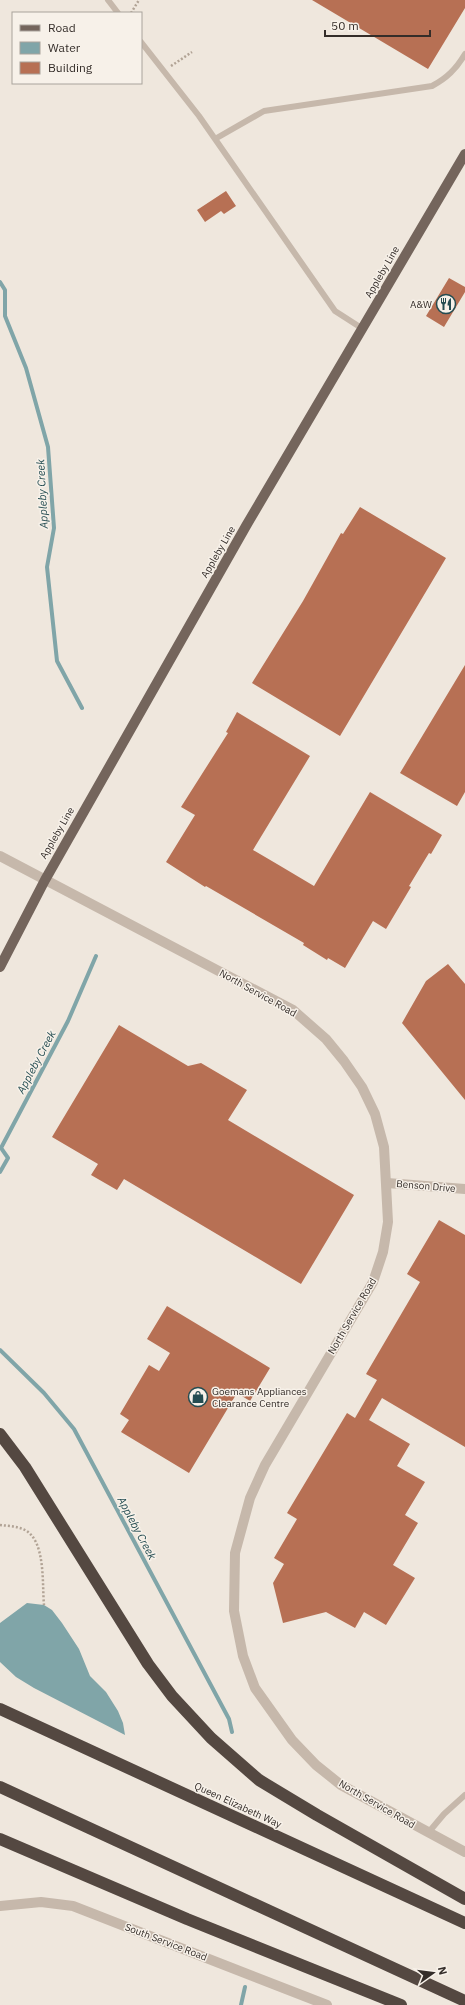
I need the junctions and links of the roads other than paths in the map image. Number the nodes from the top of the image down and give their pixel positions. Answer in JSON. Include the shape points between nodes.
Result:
{"nodes":[{"id":1,"x":108,"y":0,"type":"edge"},
{"id":2,"x":117,"y":12,"type":"edge"},
{"id":3,"x":142,"y":43,"type":"edge"},
{"id":4,"x":465,"y":54,"type":"edge"},
{"id":5,"x":215,"y":139,"type":"junction"},
{"id":6,"x":465,"y":154,"type":"edge"},
{"id":7,"x":363,"y":329,"type":"junction"},
{"id":8,"x":0,"y":856,"type":"edge"},
{"id":9,"x":45,"y":880,"type":"junction"},
{"id":10,"x":0,"y":967,"type":"edge"},
{"id":11,"x":387,"y":1183,"type":"junction"},
{"id":12,"x":465,"y":1189,"type":"edge"},
{"id":13,"x":0,"y":1434,"type":"edge"},
{"id":14,"x":0,"y":1709,"type":"edge"},
{"id":15,"x":0,"y":1787,"type":"edge"},
{"id":16,"x":465,"y":1795,"type":"edge"},
{"id":17,"x":428,"y":1833,"type":"junction"},
{"id":18,"x":0,"y":1839,"type":"edge"},
{"id":19,"x":465,"y":1852,"type":"edge"},
{"id":20,"x":465,"y":1899,"type":"edge"},
{"id":21,"x":0,"y":1906,"type":"edge"},
{"id":22,"x":465,"y":1923,"type":"edge"},
{"id":23,"x":465,"y":2001,"type":"edge"},
{"id":24,"x":326,"y":2005,"type":"edge"},
{"id":25,"x":401,"y":2005,"type":"edge"}],
"edges":[{"from":1,"to":2,"type":"lane"},
{"from":3,"to":5,"type":"lane"},
{"from":4,"to":5,"type":"lane","via":[[447,78],[432,86],[264,111]]},
{"from":5,"to":7,"type":"lane","via":[[335,311]]},
{"from":6,"to":7,"type":"main road","name":"Appleby Line"},
{"from":7,"to":9,"type":"main road","name":"Appleby Line","via":[[242,533]]},
{"from":8,"to":9,"type":"street","name":"North Service Road"},
{"from":9,"to":10,"type":"main road","name":"Appleby Line"},
{"from":9,"to":11,"type":"street","name":"North Service Road","via":[[292,1010],[326,1038],[362,1087],[375,1114],[384,1147]]},
{"from":11,"to":12,"type":"street","name":"Benson Drive"},
{"from":11,"to":17,"type":"street","name":"North Service Road","via":[[388,1222],[383,1252],[373,1282],[265,1465],[250,1498],[235,1553],[234,1611],[243,1656],[255,1688],[292,1740],[316,1765],[341,1785]]},
{"from":13,"to":20,"type":"highway","via":[[25,1467],[148,1664],[172,1696],[211,1738],[259,1780]]},
{"from":14,"to":22,"type":"highway","name":"Queen Elizabeth Way"},
{"from":15,"to":23,"type":"highway"},
{"from":16,"to":17,"type":"lane"},
{"from":17,"to":19,"type":"street","name":"North Service Road"},
{"from":18,"to":25,"type":"highway","via":[[188,1919]]},
{"from":21,"to":24,"type":"street","name":"South Service Road","via":[[41,1902],[73,1906]]}]}
